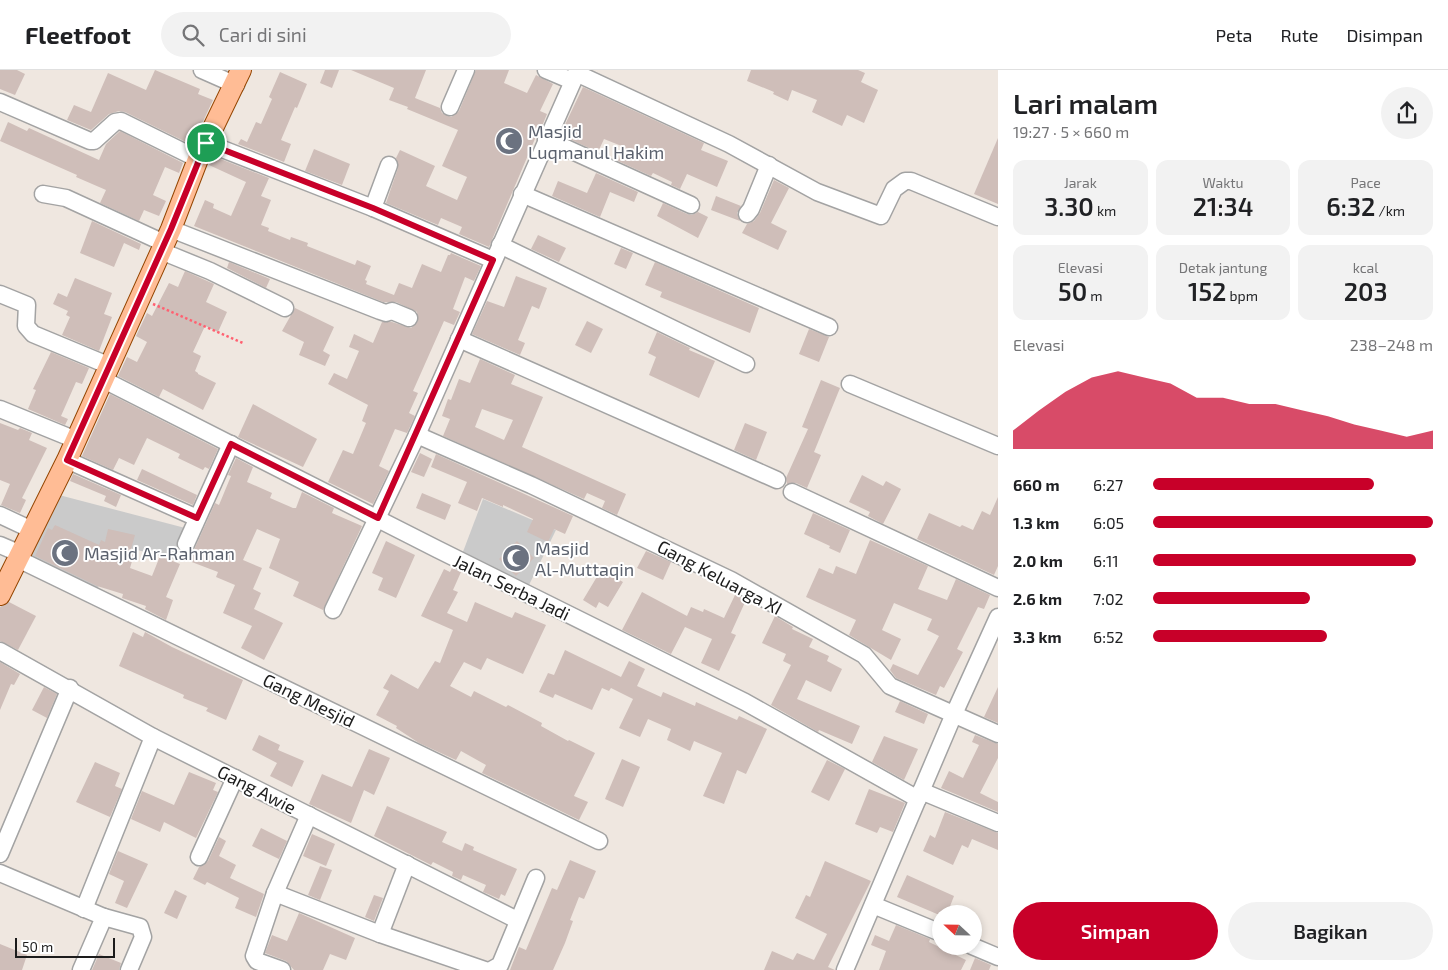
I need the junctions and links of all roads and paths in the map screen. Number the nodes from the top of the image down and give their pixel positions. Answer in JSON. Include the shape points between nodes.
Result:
{"nodes":[{"id":1,"x":202,"y":70,"type":"edge"},
{"id":2,"x":466,"y":70,"type":"edge"},
{"id":3,"x":546,"y":70,"type":"edge"},
{"id":4,"x":575,"y":75,"type":"edge"},
{"id":5,"x":238,"y":78,"type":"edge"},
{"id":6,"x":0,"y":102,"type":"edge"},
{"id":7,"x":450,"y":107,"type":"dead end"},
{"id":8,"x":546,"y":140,"type":"junction"},
{"id":9,"x":202,"y":151,"type":"junction"},
{"id":10,"x":389,"y":165,"type":"dead end"},
{"id":11,"x":769,"y":165,"type":"junction"},
{"id":12,"x":43,"y":194,"type":"dead end"},
{"id":13,"x":522,"y":194,"type":"junction"},
{"id":14,"x":691,"y":205,"type":"dead end"},
{"id":15,"x":373,"y":208,"type":"junction"},
{"id":16,"x":747,"y":214,"type":"dead end"},
{"id":17,"x":998,"y":217,"type":"edge"},
{"id":18,"x":165,"y":241,"type":"junction"},
{"id":19,"x":500,"y":245,"type":"junction"},
{"id":20,"x":493,"y":260,"type":"junction"},
{"id":21,"x":0,"y":294,"type":"edge"},
{"id":22,"x":140,"y":299,"type":"junction"},
{"id":23,"x":285,"y":308,"type":"dead end"},
{"id":24,"x":409,"y":318,"type":"dead end"},
{"id":25,"x":830,"y":327,"type":"dead end"},
{"id":26,"x":459,"y":339,"type":"junction"},
{"id":27,"x":242,"y":343,"type":"dead end"},
{"id":28,"x":746,"y":364,"type":"dead end"},
{"id":29,"x":107,"y":373,"type":"junction"},
{"id":30,"x":850,"y":384,"type":"dead end"},
{"id":31,"x":0,"y":409,"type":"edge"},
{"id":32,"x":417,"y":435,"type":"junction"},
{"id":33,"x":76,"y":440,"type":"junction"},
{"id":34,"x":231,"y":444,"type":"junction"},
{"id":35,"x":998,"y":446,"type":"edge"},
{"id":36,"x":67,"y":460,"type":"junction"},
{"id":37,"x":777,"y":480,"type":"dead end"},
{"id":38,"x":792,"y":492,"type":"dead end"},
{"id":39,"x":0,"y":515,"type":"edge"},
{"id":40,"x":197,"y":518,"type":"junction"},
{"id":41,"x":378,"y":518,"type":"junction"},
{"id":42,"x":32,"y":530,"type":"junction"},
{"id":43,"x":186,"y":544,"type":"dead end"},
{"id":44,"x":0,"y":545,"type":"edge"},
{"id":45,"x":19,"y":557,"type":"junction"},
{"id":46,"x":998,"y":588,"type":"edge"},
{"id":47,"x":0,"y":595,"type":"edge"},
{"id":48,"x":333,"y":610,"type":"dead end"},
{"id":49,"x":998,"y":617,"type":"edge"},
{"id":50,"x":993,"y":643,"type":"edge"},
{"id":51,"x":0,"y":650,"type":"edge"},
{"id":52,"x":70,"y":688,"type":"junction"},
{"id":53,"x":954,"y":714,"type":"junction"},
{"id":54,"x":998,"y":734,"type":"edge"},
{"id":55,"x":153,"y":737,"type":"junction"},
{"id":56,"x":235,"y":778,"type":"junction"},
{"id":57,"x":919,"y":795,"type":"junction"},
{"id":58,"x":309,"y":815,"type":"junction"},
{"id":59,"x":998,"y":823,"type":"edge"},
{"id":60,"x":599,"y":841,"type":"dead end"},
{"id":61,"x":0,"y":854,"type":"edge"},
{"id":62,"x":199,"y":857,"type":"dead end"},
{"id":63,"x":407,"y":864,"type":"junction"},
{"id":64,"x":0,"y":872,"type":"edge"},
{"id":65,"x":536,"y":878,"type":"dead end"},
{"id":66,"x":275,"y":892,"type":"junction"},
{"id":67,"x":873,"y":905,"type":"junction"},
{"id":68,"x":84,"y":909,"type":"junction"},
{"id":69,"x":104,"y":917,"type":"junction"},
{"id":70,"x":517,"y":920,"type":"junction"},
{"id":71,"x":932,"y":930,"type":"edge"},
{"id":72,"x":380,"y":934,"type":"junction"},
{"id":73,"x":982,"y":950,"type":"edge"},
{"id":74,"x":998,"y":957,"type":"edge"},
{"id":75,"x":81,"y":970,"type":"edge"},
{"id":76,"x":129,"y":970,"type":"edge"},
{"id":77,"x":282,"y":970,"type":"edge"},
{"id":78,"x":485,"y":970,"type":"edge"},
{"id":79,"x":491,"y":970,"type":"edge"},
{"id":80,"x":845,"y":970,"type":"edge"}],
"edges":[{"from":1,"to":5,"type":"street"},
{"from":2,"to":7,"type":"street"},
{"from":3,"to":4,"type":"street"},
{"from":4,"to":8,"type":"street"},
{"from":4,"to":11,"type":"street"},
{"from":5,"to":9,"type":"main road"},
{"from":6,"to":9,"type":"street","via":[[90,141],[121,120]]},
{"from":8,"to":13,"type":"street"},
{"from":8,"to":14,"type":"street"},
{"from":9,"to":15,"type":"street"},
{"from":9,"to":18,"type":"main road"},
{"from":10,"to":15,"type":"street"},
{"from":11,"to":16,"type":"street"},
{"from":11,"to":17,"type":"street","via":[[818,192],[881,216],[894,189],[905,181],[911,181]]},
{"from":12,"to":18,"type":"street","via":[[66,198]]},
{"from":13,"to":19,"type":"street"},
{"from":13,"to":25,"type":"street"},
{"from":15,"to":20,"type":"street"},
{"from":18,"to":22,"type":"main road"},
{"from":18,"to":23,"type":"street","via":[[210,272]]},
{"from":18,"to":24,"type":"street"},
{"from":19,"to":20,"type":"street"},
{"from":19,"to":28,"type":"street"},
{"from":20,"to":26,"type":"street"},
{"from":21,"to":29,"type":"street","name":"Jalan Serba Jadi","via":[[27,305],[26,326],[33,334]]},
{"from":22,"to":27,"type":"path"},
{"from":22,"to":29,"type":"main road"},
{"from":26,"to":32,"type":"street"},
{"from":26,"to":37,"type":"street"},
{"from":29,"to":33,"type":"main road"},
{"from":29,"to":34,"type":"street","name":"Jalan Serba Jadi"},
{"from":30,"to":35,"type":"street"},
{"from":31,"to":33,"type":"street"},
{"from":32,"to":41,"type":"street"},
{"from":32,"to":53,"type":"street","name":"Gang Keluarga XI","via":[[731,580],[864,655],[887,684]]},
{"from":33,"to":36,"type":"main road"},
{"from":34,"to":40,"type":"street"},
{"from":34,"to":41,"type":"street","name":"Jalan Serba Jadi"},
{"from":36,"to":40,"type":"street"},
{"from":36,"to":42,"type":"main road"},
{"from":38,"to":46,"type":"street"},
{"from":39,"to":42,"type":"street"},
{"from":40,"to":43,"type":"street"},
{"from":41,"to":48,"type":"street"},
{"from":41,"to":57,"type":"street","name":"Jalan Serba Jadi","via":[[745,702]]},
{"from":42,"to":45,"type":"main road"},
{"from":44,"to":45,"type":"street","name":"Gang Mesjid"},
{"from":45,"to":47,"type":"main road"},
{"from":45,"to":60,"type":"street","name":"Gang Mesjid"},
{"from":49,"to":50,"type":"street"},
{"from":50,"to":53,"type":"street"},
{"from":51,"to":52,"type":"street","name":"Gang Awie"},
{"from":52,"to":55,"type":"street","name":"Gang Awie"},
{"from":52,"to":61,"type":"street"},
{"from":53,"to":54,"type":"street","name":"Gang Keluarga XI"},
{"from":53,"to":57,"type":"street"},
{"from":55,"to":56,"type":"street","name":"Gang Awie"},
{"from":55,"to":68,"type":"street"},
{"from":56,"to":58,"type":"street","name":"Gang Awie"},
{"from":56,"to":62,"type":"street"},
{"from":57,"to":59,"type":"street","name":"Jalan Serba Jadi"},
{"from":57,"to":67,"type":"street"},
{"from":58,"to":63,"type":"street","name":"Gang Awie"},
{"from":58,"to":66,"type":"street"},
{"from":63,"to":70,"type":"street","name":"Gang Awie"},
{"from":63,"to":72,"type":"street"},
{"from":64,"to":68,"type":"street"},
{"from":65,"to":70,"type":"street"},
{"from":66,"to":72,"type":"street"},
{"from":66,"to":77,"type":"street","via":[[254,956],[257,962]]},
{"from":67,"to":71,"type":"street"},
{"from":67,"to":80,"type":"street"},
{"from":68,"to":69,"type":"street"},
{"from":69,"to":75,"type":"street"},
{"from":69,"to":76,"type":"street","via":[[140,927],[143,937]]},
{"from":70,"to":79,"type":"street","via":[[500,965]]},
{"from":72,"to":78,"type":"street"},
{"from":73,"to":74,"type":"street"}]}
